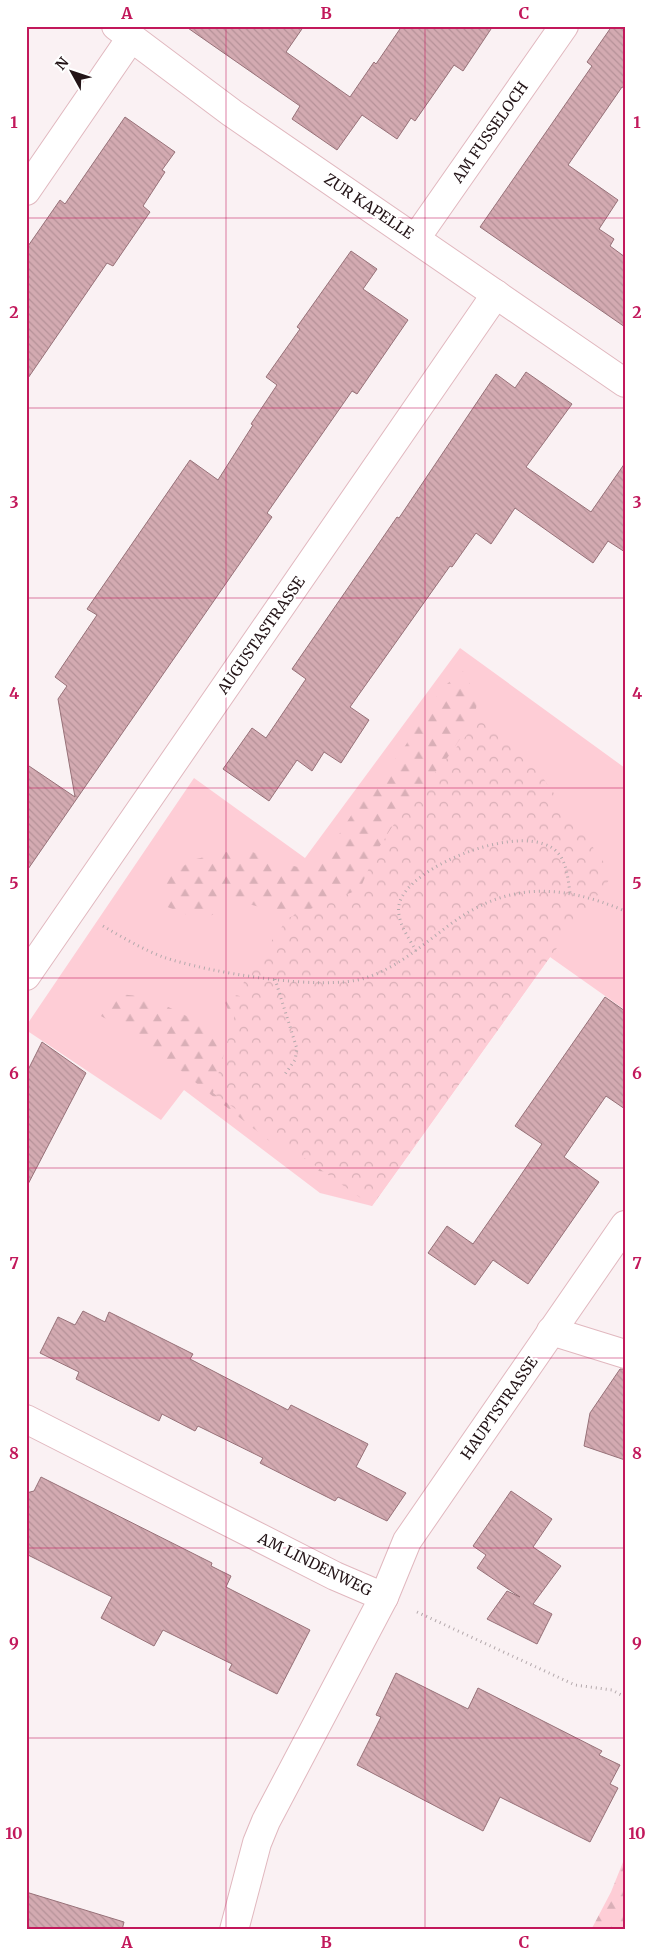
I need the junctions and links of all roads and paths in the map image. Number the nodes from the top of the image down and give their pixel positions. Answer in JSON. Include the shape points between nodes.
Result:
{"nodes":[{"id":1,"x":564,"y":26,"type":"edge"},
{"id":2,"x":124,"y":32,"type":"edge"},
{"id":3,"x":26,"y":191,"type":"edge"},
{"id":4,"x":416,"y":238,"type":"junction"},
{"id":5,"x":496,"y":294,"type":"junction"},
{"id":6,"x":625,"y":383,"type":"edge"},
{"id":7,"x":570,"y":893,"type":"junction"},
{"id":8,"x":625,"y":911,"type":"edge"},
{"id":9,"x":99,"y":924,"type":"dead end"},
{"id":10,"x":416,"y":951,"type":"junction"},
{"id":11,"x":26,"y":976,"type":"edge"},
{"id":12,"x":275,"y":979,"type":"junction"},
{"id":13,"x":285,"y":1074,"type":"dead end"},
{"id":14,"x":625,"y":1225,"type":"edge"},
{"id":15,"x":551,"y":1331,"type":"junction"},
{"id":16,"x":625,"y":1354,"type":"edge"},
{"id":17,"x":26,"y":1419,"type":"edge"},
{"id":18,"x":384,"y":1597,"type":"junction"},
{"id":19,"x":625,"y":1697,"type":"edge"},
{"id":20,"x":234,"y":1930,"type":"edge"}],
"edges":[{"from":1,"to":4,"type":"street","name":"AM FUSSELOCH"},
{"from":2,"to":3,"type":"street"},
{"from":2,"to":4,"type":"street","name":"ZUR KAPELLE","via":[[232,113]]},
{"from":4,"to":5,"type":"street","name":"ZUR KAPELLE"},
{"from":5,"to":6,"type":"street","name":"ZUR KAPELLE"},
{"from":5,"to":11,"type":"street","name":"AUGUSTASTRASSE"},
{"from":7,"to":8,"type":"path"},
{"from":7,"to":10,"type":"path","via":[[528,891],[497,898],[467,913]]},
{"from":7,"to":10,"type":"path","via":[[563,863],[549,846],[514,840],[471,851],[418,880],[400,901],[400,916]]},
{"from":9,"to":12,"type":"path","via":[[147,950],[178,962]]},
{"from":10,"to":12,"type":"path","via":[[387,969],[355,981],[327,983]]},
{"from":12,"to":13,"type":"path","via":[[296,1043],[295,1060]]},
{"from":14,"to":15,"type":"street","name":"HAUPTSTRASSE"},
{"from":15,"to":16,"type":"street"},
{"from":15,"to":18,"type":"street","name":"HAUPTSTRASSE","via":[[407,1541]]},
{"from":17,"to":18,"type":"street","name":"AM LINDENWEG","via":[[335,1576]]},
{"from":18,"to":19,"type":"path","via":[[575,1685],[612,1690]]},
{"from":18,"to":20,"type":"street","name":"AM LINDENWEG","via":[[266,1821],[257,1842]]}]}
